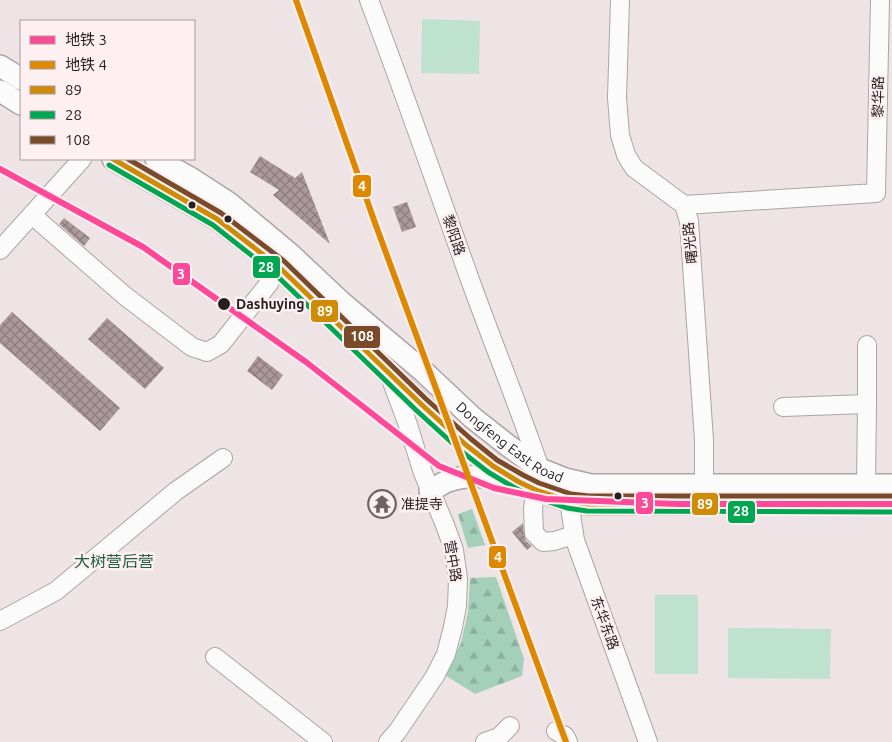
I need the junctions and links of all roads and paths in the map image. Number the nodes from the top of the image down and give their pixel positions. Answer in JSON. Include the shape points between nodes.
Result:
{"nodes":[{"id":1,"x":369,"y":0,"type":"edge"},
{"id":2,"x":620,"y":0,"type":"edge"},
{"id":3,"x":880,"y":0,"type":"edge"},
{"id":4,"x":0,"y":66,"type":"edge"},
{"id":5,"x":20,"y":78,"type":"edge"},
{"id":6,"x":0,"y":91,"type":"edge"},
{"id":7,"x":20,"y":103,"type":"edge"},
{"id":8,"x":885,"y":150,"type":"edge"},
{"id":9,"x":81,"y":160,"type":"edge"},
{"id":10,"x":115,"y":160,"type":"edge"},
{"id":11,"x":158,"y":160,"type":"edge"},
{"id":12,"x":684,"y":205,"type":"junction"},
{"id":13,"x":32,"y":215,"type":"junction"},
{"id":14,"x":0,"y":250,"type":"edge"},
{"id":15,"x":270,"y":282,"type":"dead end"},
{"id":16,"x":866,"y":345,"type":"dead end"},
{"id":17,"x":388,"y":371,"type":"junction"},
{"id":18,"x":867,"y":404,"type":"junction"},
{"id":19,"x":783,"y":407,"type":"dead end"},
{"id":20,"x":223,"y":458,"type":"dead end"},
{"id":21,"x":540,"y":468,"type":"junction"},
{"id":22,"x":704,"y":485,"type":"junction"},
{"id":23,"x":866,"y":485,"type":"junction"},
{"id":24,"x":892,"y":485,"type":"edge"},
{"id":25,"x":528,"y":486,"type":"junction"},
{"id":26,"x":430,"y":491,"type":"junction"},
{"id":27,"x":569,"y":501,"type":"junction"},
{"id":28,"x":892,"y":504,"type":"edge"},
{"id":29,"x":574,"y":535,"type":"junction"},
{"id":30,"x":0,"y":621,"type":"edge"},
{"id":31,"x":215,"y":657,"type":"dead end"},
{"id":32,"x":510,"y":726,"type":"dead end"},
{"id":33,"x":322,"y":742,"type":"edge"},
{"id":34,"x":388,"y":742,"type":"edge"},
{"id":35,"x":484,"y":742,"type":"edge"},
{"id":36,"x":648,"y":742,"type":"edge"}],
"edges":[{"from":1,"to":21,"type":"street","name":"黎阳路"},
{"from":2,"to":12,"type":"street","name":"曙光路","via":[[617,98],[620,135],[626,155],[634,168]]},
{"from":3,"to":8,"type":"street","name":"黎华路"},
{"from":4,"to":5,"type":"main road"},
{"from":6,"to":7,"type":"main road"},
{"from":8,"to":12,"type":"street","name":"黎华路","via":[[876,193]]},
{"from":9,"to":13,"type":"street"},
{"from":10,"to":17,"type":"main road","name":"Dongfeng East Road","via":[[217,220],[279,267]]},
{"from":11,"to":21,"type":"main road","name":"Dongfeng East Road","via":[[229,204],[474,418]]},
{"from":12,"to":22,"type":"street","name":"曙光路","via":[[690,231]]},
{"from":13,"to":14,"type":"street"},
{"from":13,"to":15,"type":"street","via":[[124,296],[192,346],[207,352],[221,344]]},
{"from":16,"to":18,"type":"street"},
{"from":17,"to":25,"type":"main road","name":"Dongfeng East Road","via":[[466,445],[493,466]]},
{"from":17,"to":26,"type":"street","name":"营中路"},
{"from":18,"to":19,"type":"street"},
{"from":18,"to":23,"type":"street"},
{"from":20,"to":30,"type":"street","via":[[176,491],[56,591]]},
{"from":21,"to":22,"type":"main road","name":"Dongfeng East Road","via":[[565,479],[591,485]]},
{"from":22,"to":23,"type":"main road","name":"Dongfeng East Road"},
{"from":23,"to":24,"type":"main road","name":"Dongfeng East Road"},
{"from":25,"to":26,"type":"main road","via":[[496,478],[466,478],[447,481]]},
{"from":25,"to":27,"type":"main road","name":"Dongfeng East Road"},
{"from":25,"to":29,"type":"street","via":[[534,533],[543,542]]},
{"from":26,"to":34,"type":"street","name":"营中路","via":[[454,550],[457,606],[446,654],[435,676]]},
{"from":27,"to":28,"type":"main road","name":"Dongfeng East Road","via":[[620,505]]},
{"from":27,"to":29,"type":"street","name":"东华东路"},
{"from":29,"to":36,"type":"street","name":"东华东路"},
{"from":31,"to":33,"type":"street"},
{"from":32,"to":35,"type":"street","via":[[499,737]]}]}
